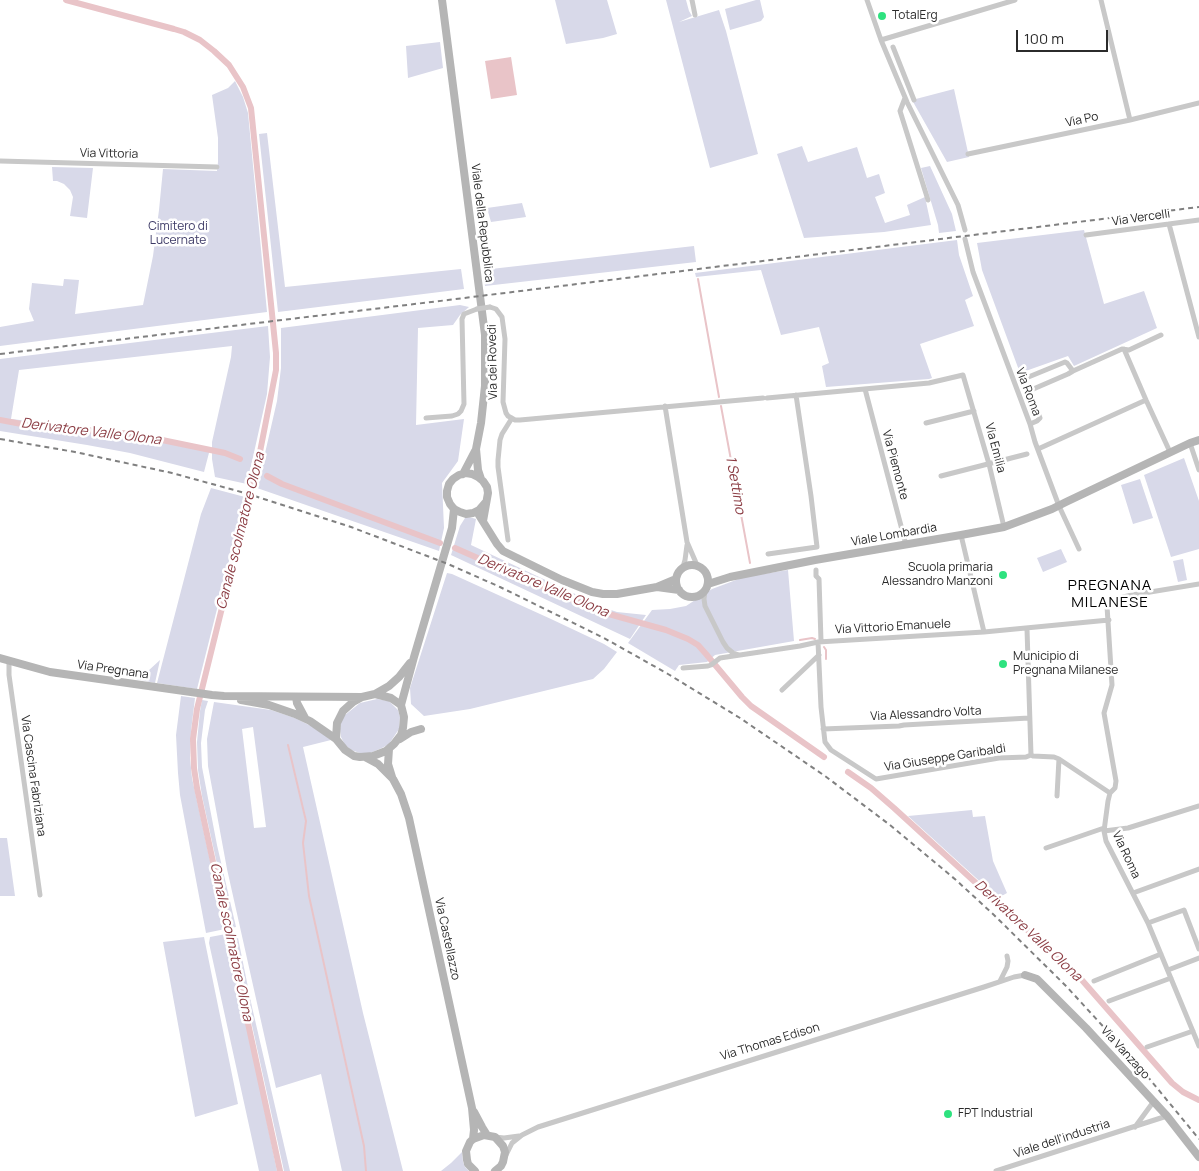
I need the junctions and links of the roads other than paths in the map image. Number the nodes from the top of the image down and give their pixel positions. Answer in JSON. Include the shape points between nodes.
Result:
{"nodes":[{"id":1,"x":442,"y":0,"type":"edge"},
{"id":2,"x":692,"y":0,"type":"edge"},
{"id":3,"x":867,"y":0,"type":"edge"},
{"id":4,"x":1015,"y":0,"type":"edge"},
{"id":5,"x":1101,"y":0,"type":"edge"},
{"id":6,"x":997,"y":3,"type":"edge"},
{"id":7,"x":696,"y":15,"type":"dead end"},
{"id":8,"x":881,"y":40,"type":"junction"},
{"id":9,"x":893,"y":48,"type":"dead end"},
{"id":10,"x":906,"y":79,"type":"junction"},
{"id":11,"x":899,"y":83,"type":"junction"},
{"id":12,"x":906,"y":100,"type":"junction"},
{"id":13,"x":914,"y":100,"type":"dead end"},
{"id":14,"x":1199,"y":103,"type":"edge"},
{"id":15,"x":1130,"y":120,"type":"junction"},
{"id":16,"x":968,"y":154,"type":"dead end"},
{"id":17,"x":0,"y":161,"type":"edge"},
{"id":18,"x":217,"y":167,"type":"dead end"},
{"id":19,"x":928,"y":200,"type":"dead end"},
{"id":20,"x":1199,"y":220,"type":"edge"},
{"id":21,"x":1169,"y":224,"type":"junction"},
{"id":22,"x":964,"y":230,"type":"dead end"},
{"id":23,"x":1086,"y":235,"type":"dead end"},
{"id":24,"x":965,"y":239,"type":"dead end"},
{"id":25,"x":1161,"y":335,"type":"dead end"},
{"id":26,"x":1199,"y":337,"type":"edge"},
{"id":27,"x":1124,"y":349,"type":"junction"},
{"id":28,"x":1073,"y":371,"type":"junction"},
{"id":29,"x":865,"y":390,"type":"junction"},
{"id":30,"x":1029,"y":392,"type":"junction"},
{"id":31,"x":796,"y":395,"type":"junction"},
{"id":32,"x":1146,"y":400,"type":"junction"},
{"id":33,"x":666,"y":406,"type":"junction"},
{"id":34,"x":974,"y":411,"type":"junction"},
{"id":35,"x":426,"y":418,"type":"dead end"},
{"id":36,"x":512,"y":418,"type":"junction"},
{"id":37,"x":926,"y":423,"type":"dead end"},
{"id":38,"x":1030,"y":424,"type":"junction"},
{"id":39,"x":1199,"y":440,"type":"edge"},
{"id":40,"x":1190,"y":443,"type":"junction"},
{"id":41,"x":476,"y":449,"type":"junction"},
{"id":42,"x":1038,"y":449,"type":"junction"},
{"id":43,"x":1170,"y":452,"type":"junction"},
{"id":44,"x":1027,"y":454,"type":"dead end"},
{"id":45,"x":989,"y":464,"type":"junction"},
{"id":46,"x":1199,"y":470,"type":"edge"},
{"id":47,"x":463,"y":474,"type":"junction"},
{"id":48,"x":941,"y":476,"type":"dead end"},
{"id":49,"x":481,"y":479,"type":"junction"},
{"id":50,"x":485,"y":503,"type":"junction"},
{"id":51,"x":1059,"y":506,"type":"junction"},
{"id":52,"x":454,"y":509,"type":"junction"},
{"id":53,"x":477,"y":512,"type":"junction"},
{"id":54,"x":466,"y":514,"type":"junction"},
{"id":55,"x":483,"y":521,"type":"junction"},
{"id":56,"x":1004,"y":527,"type":"junction"},
{"id":57,"x":452,"y":528,"type":"junction"},
{"id":58,"x":961,"y":535,"type":"junction"},
{"id":59,"x":508,"y":540,"type":"dead end"},
{"id":60,"x":687,"y":542,"type":"junction"},
{"id":61,"x":906,"y":545,"type":"junction"},
{"id":62,"x":1079,"y":550,"type":"dead end"},
{"id":63,"x":768,"y":554,"type":"dead end"},
{"id":64,"x":697,"y":565,"type":"junction"},
{"id":65,"x":682,"y":567,"type":"junction"},
{"id":66,"x":816,"y":570,"type":"dead end"},
{"id":67,"x":707,"y":574,"type":"junction"},
{"id":68,"x":730,"y":577,"type":"junction"},
{"id":69,"x":676,"y":579,"type":"junction"},
{"id":70,"x":1199,"y":584,"type":"edge"},
{"id":71,"x":657,"y":587,"type":"junction"},
{"id":72,"x":707,"y":588,"type":"junction"},
{"id":73,"x":679,"y":590,"type":"junction"},
{"id":74,"x":1109,"y":620,"type":"junction"},
{"id":75,"x":1027,"y":628,"type":"junction"},
{"id":76,"x":984,"y":632,"type":"junction"},
{"id":77,"x":820,"y":642,"type":"junction"},
{"id":78,"x":740,"y":655,"type":"junction"},
{"id":79,"x":819,"y":655,"type":"junction"},
{"id":80,"x":414,"y":657,"type":"junction"},
{"id":81,"x":0,"y":658,"type":"edge"},
{"id":82,"x":9,"y":661,"type":"junction"},
{"id":83,"x":683,"y":668,"type":"dead end"},
{"id":84,"x":782,"y":690,"type":"dead end"},
{"id":85,"x":375,"y":694,"type":"junction"},
{"id":86,"x":224,"y":696,"type":"junction"},
{"id":87,"x":296,"y":697,"type":"junction"},
{"id":88,"x":362,"y":697,"type":"junction"},
{"id":89,"x":401,"y":705,"type":"junction"},
{"id":90,"x":1029,"y":718,"type":"junction"},
{"id":91,"x":306,"y":719,"type":"junction"},
{"id":92,"x":421,"y":729,"type":"dead end"},
{"id":93,"x":823,"y":729,"type":"junction"},
{"id":94,"x":336,"y":739,"type":"junction"},
{"id":95,"x":392,"y":746,"type":"junction"},
{"id":96,"x":1031,"y":755,"type":"junction"},
{"id":97,"x":365,"y":757,"type":"junction"},
{"id":98,"x":1058,"y":759,"type":"junction"},
{"id":99,"x":392,"y":779,"type":"junction"},
{"id":100,"x":1110,"y":794,"type":"junction"},
{"id":101,"x":1057,"y":796,"type":"dead end"},
{"id":102,"x":1199,"y":806,"type":"edge"},
{"id":103,"x":1104,"y":829,"type":"junction"},
{"id":104,"x":1046,"y":848,"type":"dead end"},
{"id":105,"x":1199,"y":869,"type":"edge"},
{"id":106,"x":1133,"y":893,"type":"junction"},
{"id":107,"x":40,"y":895,"type":"dead end"},
{"id":108,"x":1148,"y":923,"type":"junction"},
{"id":109,"x":1199,"y":948,"type":"edge"},
{"id":110,"x":1161,"y":954,"type":"junction"},
{"id":111,"x":1007,"y":956,"type":"dead end"},
{"id":112,"x":1199,"y":958,"type":"edge"},
{"id":113,"x":1168,"y":970,"type":"junction"},
{"id":114,"x":1025,"y":975,"type":"joint"},
{"id":115,"x":1171,"y":978,"type":"junction"},
{"id":116,"x":1094,"y":981,"type":"dead end"},
{"id":117,"x":1000,"y":982,"type":"junction"},
{"id":118,"x":1109,"y":1002,"type":"dead end"},
{"id":119,"x":1193,"y":1031,"type":"junction"},
{"id":120,"x":1199,"y":1046,"type":"edge"},
{"id":121,"x":1147,"y":1047,"type":"dead end"},
{"id":122,"x":1154,"y":1101,"type":"junction"},
{"id":123,"x":472,"y":1108,"type":"junction"},
{"id":124,"x":1167,"y":1116,"type":"junction"},
{"id":125,"x":1135,"y":1127,"type":"junction"},
{"id":126,"x":522,"y":1135,"type":"junction"},
{"id":127,"x":491,"y":1136,"type":"junction"},
{"id":128,"x":473,"y":1139,"type":"junction"},
{"id":129,"x":1199,"y":1157,"type":"edge"},
{"id":130,"x":504,"y":1158,"type":"junction"},
{"id":131,"x":475,"y":1171,"type":"edge"},
{"id":132,"x":495,"y":1171,"type":"edge"},
{"id":133,"x":996,"y":1171,"type":"edge"}],
"edges":[{"from":1,"to":41,"type":"street","name":"Viale della Repubblica","via":[[485,335],[485,393]]},
{"from":2,"to":7,"type":"street"},
{"from":3,"to":8,"type":"street"},
{"from":4,"to":6,"type":"street"},
{"from":5,"to":15,"type":"street"},
{"from":6,"to":8,"type":"street"},
{"from":8,"to":11,"type":"street"},
{"from":9,"to":10,"type":"street"},
{"from":10,"to":11,"type":"street"},
{"from":10,"to":13,"type":"street"},
{"from":11,"to":12,"type":"street"},
{"from":12,"to":19,"type":"street","via":[[900,111]]},
{"from":12,"to":22,"type":"street","via":[[958,205]]},
{"from":14,"to":15,"type":"street","name":"Via Po"},
{"from":15,"to":16,"type":"street","name":"Via Po"},
{"from":17,"to":18,"type":"street","name":"Via Vittoria"},
{"from":20,"to":21,"type":"street","name":"Via Vercelli"},
{"from":21,"to":23,"type":"street","name":"Via Vercelli"},
{"from":21,"to":26,"type":"street"},
{"from":24,"to":38,"type":"street","name":"Via Roma","via":[[973,272]]},
{"from":25,"to":27,"type":"street","via":[[1129,350]]},
{"from":27,"to":28,"type":"street"},
{"from":27,"to":32,"type":"street"},
{"from":28,"to":30,"type":"street"},
{"from":28,"to":30,"type":"street","via":[[1065,362],[1028,376],[1025,381]]},
{"from":29,"to":31,"type":"street"},
{"from":29,"to":34,"type":"street","name":"Via Emilia","via":[[929,383],[963,375]]},
{"from":29,"to":61,"type":"street","name":"Via Piemonte"},
{"from":30,"to":38,"type":"street","via":[[1040,418]]},
{"from":31,"to":33,"type":"street"},
{"from":31,"to":63,"type":"street","via":[[816,547]]},
{"from":32,"to":42,"type":"street"},
{"from":32,"to":43,"type":"street"},
{"from":33,"to":36,"type":"street","via":[[520,420]]},
{"from":33,"to":60,"type":"street"},
{"from":34,"to":37,"type":"street"},
{"from":34,"to":45,"type":"street","name":"Via Emilia"},
{"from":35,"to":36,"type":"street","name":"Via dei Rovedi","bridge":true,"via":[[452,416],[461,411],[464,404],[462,318],[468,312],[490,307],[502,317],[505,339],[503,402],[506,413]]},
{"from":36,"to":59,"type":"street","via":[[502,434],[498,460]]},
{"from":38,"to":42,"type":"street","name":"Via Roma"},
{"from":39,"to":40,"type":"street","name":"Viale Lombardia"},
{"from":40,"to":43,"type":"street","name":"Viale Lombardia"},
{"from":40,"to":46,"type":"street"},
{"from":41,"to":47,"type":"street","name":"Viale della Repubblica"},
{"from":41,"to":49,"type":"street","name":"Viale della Repubblica"},
{"from":42,"to":51,"type":"street","name":"Via Roma"},
{"from":43,"to":51,"type":"street","name":"Viale Lombardia"},
{"from":44,"to":45,"type":"street"},
{"from":45,"to":48,"type":"street"},
{"from":45,"to":56,"type":"street","name":"Via Emilia"},
{"from":47,"to":49,"type":"street"},
{"from":47,"to":52,"type":"street","via":[[454,479],[447,490]]},
{"from":49,"to":50,"type":"street","via":[[488,493]]},
{"from":50,"to":53,"type":"street"},
{"from":50,"to":55,"type":"street"},
{"from":51,"to":56,"type":"street","name":"Viale Lombardia"},
{"from":51,"to":62,"type":"street","name":"Via Roma"},
{"from":52,"to":54,"type":"street"},
{"from":52,"to":57,"type":"street"},
{"from":53,"to":54,"type":"street"},
{"from":53,"to":55,"type":"street"},
{"from":54,"to":57,"type":"street"},
{"from":55,"to":71,"type":"street","via":[[503,551],[592,592],[616,594]]},
{"from":56,"to":58,"type":"street","name":"Viale Lombardia"},
{"from":57,"to":80,"type":"street"},
{"from":58,"to":61,"type":"street","name":"Viale Lombardia"},
{"from":58,"to":76,"type":"street"},
{"from":60,"to":64,"type":"street"},
{"from":60,"to":65,"type":"street"},
{"from":61,"to":68,"type":"street","name":"Viale Lombardia"},
{"from":64,"to":65,"type":"street"},
{"from":64,"to":67,"type":"street"},
{"from":65,"to":69,"type":"street"},
{"from":66,"to":77,"type":"street","name":"Via Giuseppe Garibaldi"},
{"from":67,"to":68,"type":"street","name":"Viale Lombardia"},
{"from":67,"to":72,"type":"street"},
{"from":68,"to":72,"type":"street","name":"Viale Lombardia"},
{"from":69,"to":71,"type":"street"},
{"from":69,"to":73,"type":"street"},
{"from":70,"to":74,"type":"street","name":"Via Roma","via":[[1123,597],[1107,606]]},
{"from":71,"to":73,"type":"street"},
{"from":72,"to":73,"type":"street","via":[[695,597],[688,597]]},
{"from":72,"to":78,"type":"street","via":[[705,606],[727,648]]},
{"from":74,"to":75,"type":"street","name":"Via Vittorio Emanuele"},
{"from":74,"to":100,"type":"street","name":"Via Roma","via":[[1112,685],[1104,713],[1116,781]]},
{"from":75,"to":76,"type":"street","name":"Via Vittorio Emanuele"},
{"from":75,"to":90,"type":"street"},
{"from":76,"to":77,"type":"street","name":"Via Vittorio Emanuele"},
{"from":77,"to":78,"type":"street","name":"Via Vittorio Emanuele"},
{"from":77,"to":79,"type":"street","name":"Via Giuseppe Garibaldi"},
{"from":78,"to":83,"type":"street","name":"Via Vittorio Emanuele","via":[[720,658],[711,665]]},
{"from":79,"to":84,"type":"street"},
{"from":79,"to":93,"type":"street","name":"Via Giuseppe Garibaldi"},
{"from":80,"to":85,"type":"street","via":[[399,677]]},
{"from":80,"to":89,"type":"street"},
{"from":81,"to":82,"type":"street","name":"Via Pregnana"},
{"from":82,"to":86,"type":"street","name":"Via Pregnana","via":[[57,673]]},
{"from":82,"to":107,"type":"street","name":"Via Cascina Fabriziana"},
{"from":85,"to":88,"type":"street"},
{"from":85,"to":89,"type":"street","via":[[391,698]]},
{"from":86,"to":87,"type":"street","name":"Via Pregnana"},
{"from":86,"to":91,"type":"street","name":"Via Pregnana","via":[[281,709]]},
{"from":87,"to":88,"type":"street","name":"Via Pregnana"},
{"from":87,"to":91,"type":"street"},
{"from":88,"to":94,"type":"street","via":[[340,716]]},
{"from":89,"to":95,"type":"street","via":[[404,722],[401,735]]},
{"from":90,"to":93,"type":"street","name":"Via Alessandro Volta"},
{"from":90,"to":96,"type":"street"},
{"from":91,"to":94,"type":"street","name":"Via Pregnana"},
{"from":92,"to":95,"type":"street","via":[[404,736]]},
{"from":93,"to":96,"type":"street","name":"Via Giuseppe Garibaldi","via":[[827,746],[876,780]]},
{"from":94,"to":97,"type":"street","via":[[349,753]]},
{"from":95,"to":97,"type":"street"},
{"from":95,"to":99,"type":"street","name":"Via Castellazzo","via":[[388,764]]},
{"from":96,"to":98,"type":"street","name":"Via Giuseppe Garibaldi"},
{"from":97,"to":99,"type":"street","name":"Via Castellazzo","via":[[378,764]]},
{"from":98,"to":100,"type":"street","name":"Via Giuseppe Garibaldi"},
{"from":98,"to":101,"type":"street"},
{"from":99,"to":123,"type":"street","name":"Via Castellazzo","via":[[409,818]]},
{"from":100,"to":103,"type":"street","name":"Via Roma"},
{"from":102,"to":103,"type":"street","via":[[1128,828]]},
{"from":103,"to":104,"type":"street"},
{"from":103,"to":106,"type":"street","name":"Via Roma","via":[[1106,841]]},
{"from":105,"to":106,"type":"street"},
{"from":106,"to":108,"type":"street","name":"Via Roma"},
{"from":108,"to":109,"type":"street","via":[[1184,910]]},
{"from":108,"to":110,"type":"street","name":"Via Roma"},
{"from":110,"to":113,"type":"street","name":"Via Roma"},
{"from":110,"to":116,"type":"street"},
{"from":111,"to":117,"type":"street","via":[[1007,967]]},
{"from":112,"to":113,"type":"street"},
{"from":113,"to":115,"type":"street","name":"Via Roma"},
{"from":114,"to":117,"type":"street","name":"Via Thomas Edison"},
{"from":114,"to":122,"type":"street","name":"Via Vanzago","via":[[1037,979]]},
{"from":115,"to":118,"type":"street"},
{"from":115,"to":119,"type":"street","name":"Via Roma"},
{"from":117,"to":126,"type":"street","name":"Via Thomas Edison","via":[[538,1127]]},
{"from":119,"to":120,"type":"street","name":"Via Roma"},
{"from":119,"to":121,"type":"street"},
{"from":122,"to":124,"type":"street","name":"Via Vanzago"},
{"from":122,"to":125,"type":"street"},
{"from":123,"to":127,"type":"street"},
{"from":123,"to":128,"type":"street"},
{"from":124,"to":125,"type":"street","name":"Viale dell'industria"},
{"from":124,"to":129,"type":"street","name":"Via Vanzago"},
{"from":125,"to":133,"type":"street","name":"Viale dell'industria"},
{"from":126,"to":127,"type":"street","name":"Via Thomas Edison"},
{"from":126,"to":130,"type":"street","name":"Via Thomas Edison","via":[[512,1143]]},
{"from":127,"to":128,"type":"street"},
{"from":127,"to":130,"type":"street","via":[[503,1146]]},
{"from":128,"to":131,"type":"street","via":[[466,1155],[468,1164]]},
{"from":130,"to":132,"type":"street"}]}
